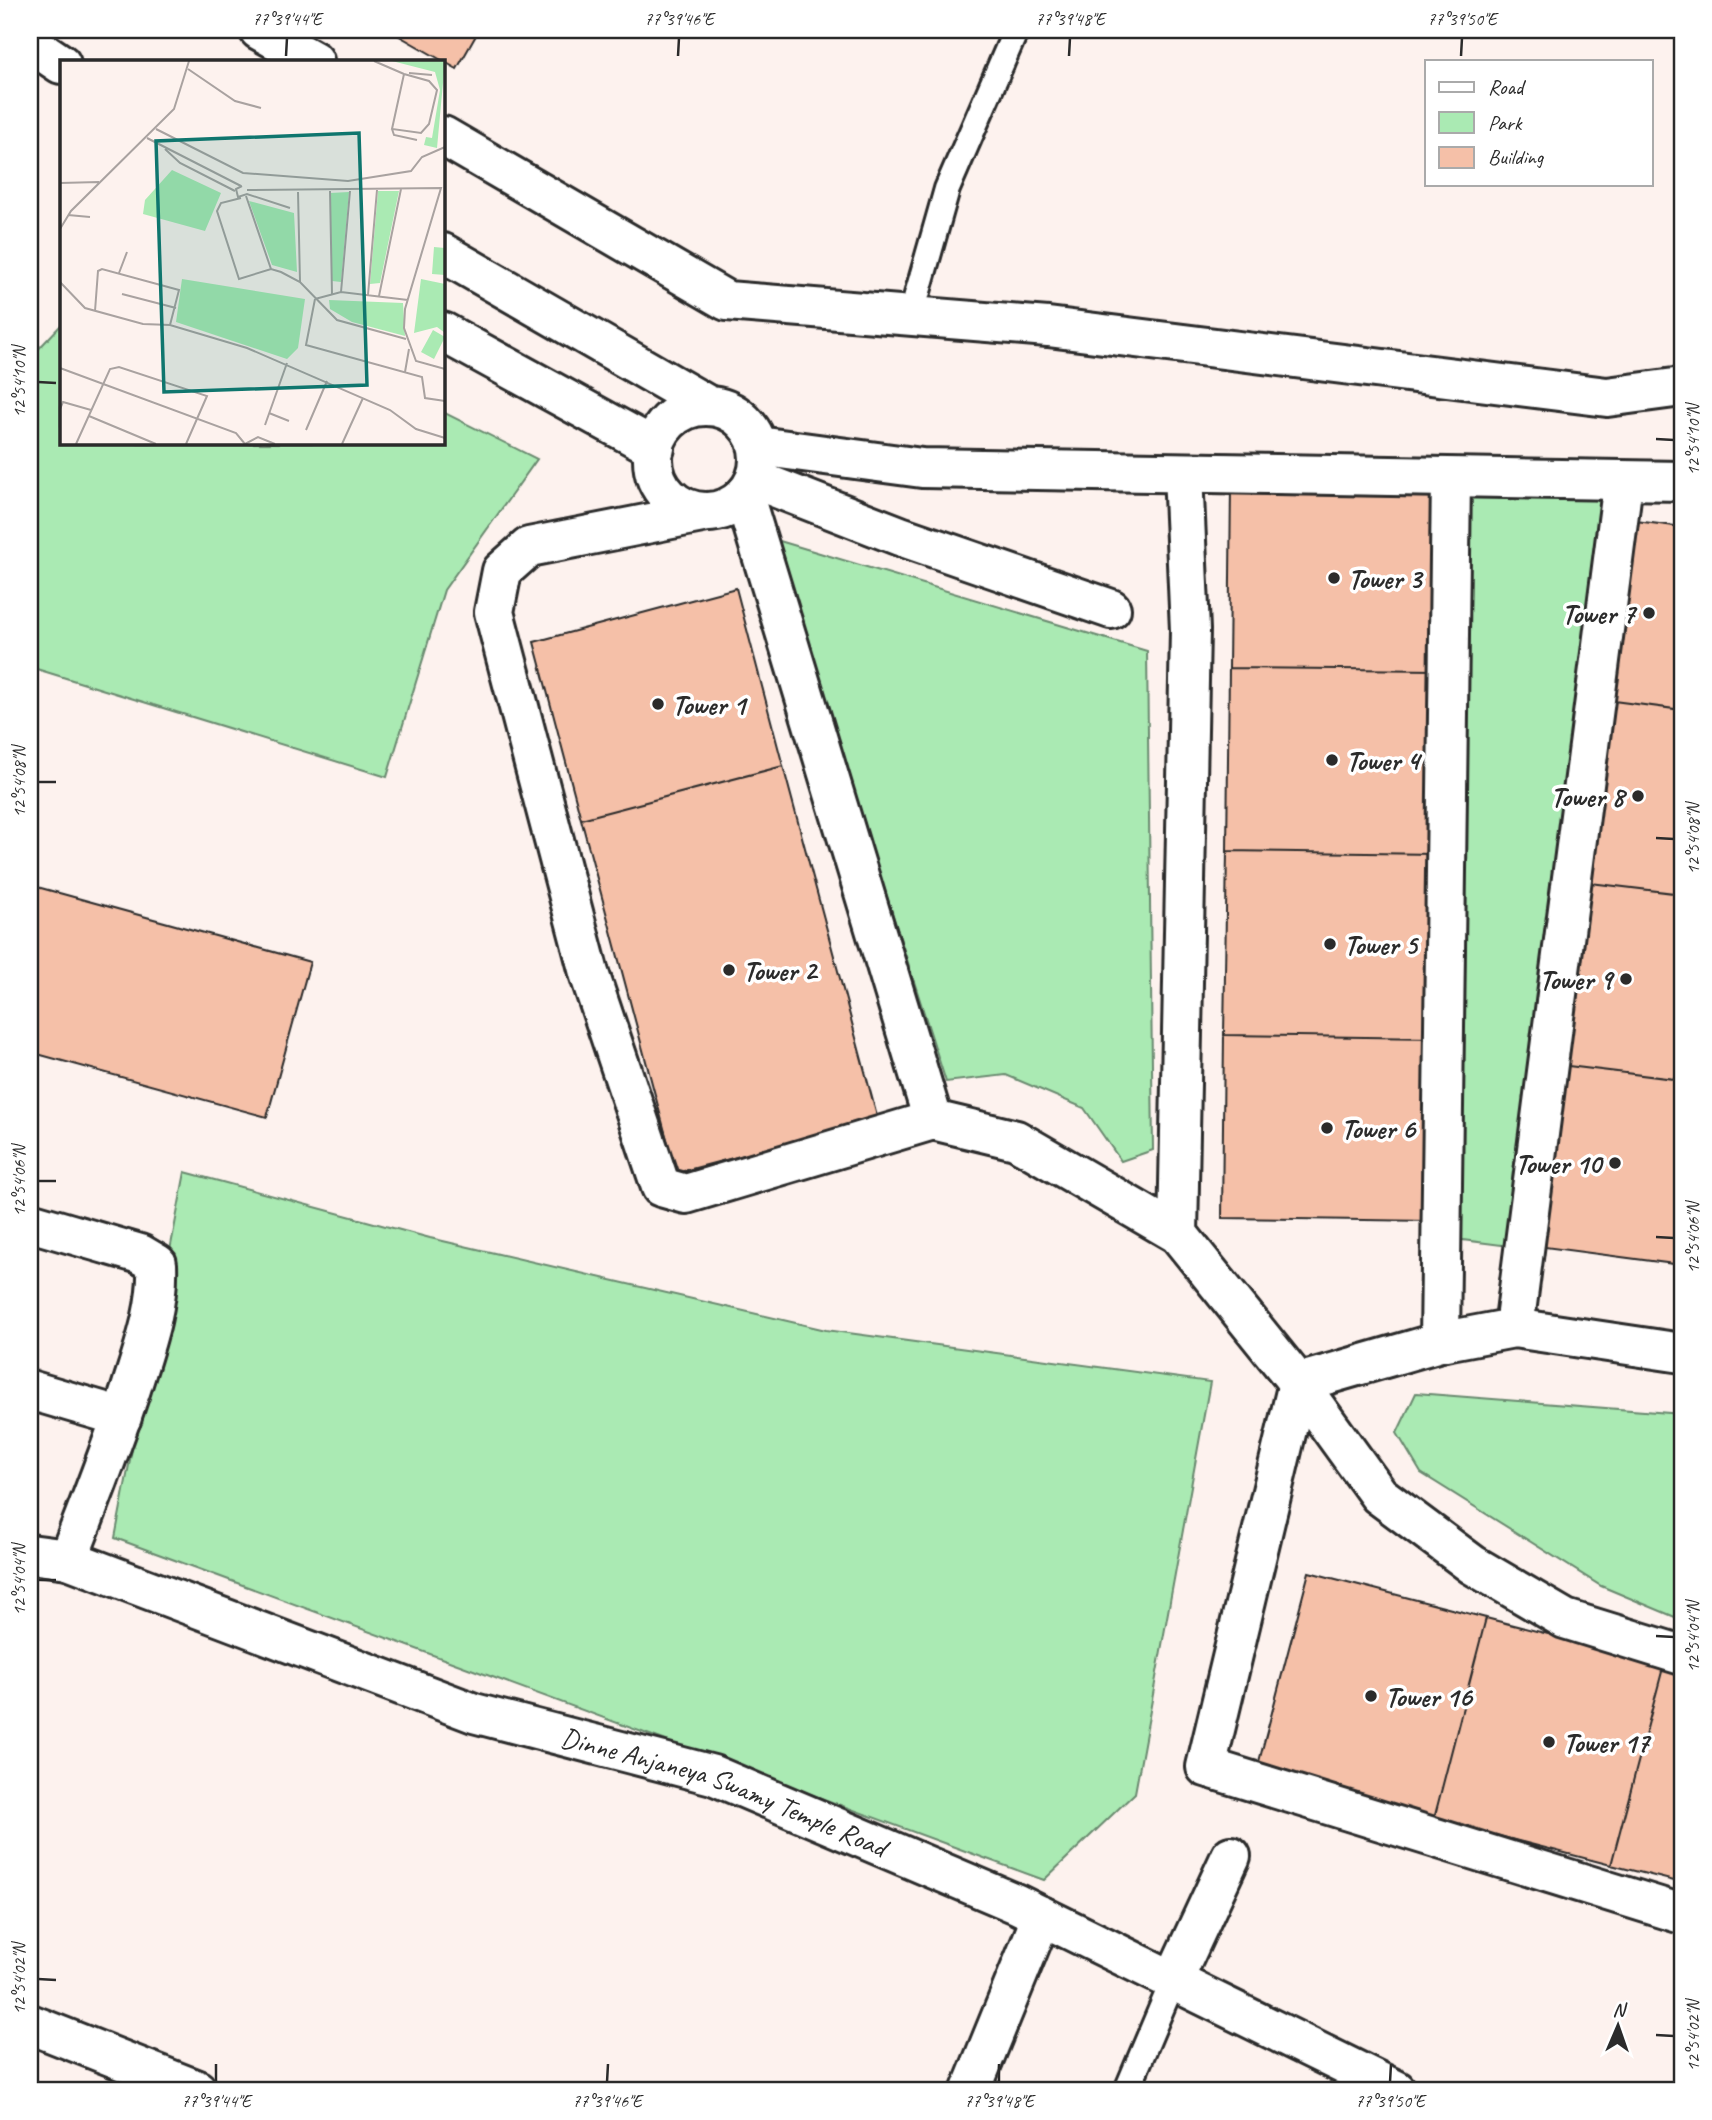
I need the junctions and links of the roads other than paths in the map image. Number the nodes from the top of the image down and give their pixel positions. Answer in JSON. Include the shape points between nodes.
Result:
{"nodes":[{"id":1,"x":259,"y":30,"type":"edge"},
{"id":2,"x":1016,"y":30,"type":"edge"},
{"id":3,"x":30,"y":43,"type":"edge"},
{"id":4,"x":312,"y":60,"type":"edge"},
{"id":5,"x":60,"y":63,"type":"edge"},
{"id":6,"x":444,"y":137,"type":"edge"},
{"id":7,"x":444,"y":254,"type":"edge"},
{"id":8,"x":911,"y":316,"type":"junction"},
{"id":9,"x":444,"y":333,"type":"edge"},
{"id":10,"x":1682,"y":387,"type":"edge"},
{"id":11,"x":709,"y":407,"type":"junction"},
{"id":12,"x":654,"y":448,"type":"junction"},
{"id":13,"x":1183,"y":473,"type":"junction"},
{"id":14,"x":753,"y":474,"type":"junction"},
{"id":15,"x":1451,"y":478,"type":"junction"},
{"id":16,"x":1682,"y":481,"type":"edge"},
{"id":17,"x":1623,"y":482,"type":"junction"},
{"id":18,"x":706,"y":512,"type":"junction"},
{"id":19,"x":1111,"y":610,"type":"dead end"},
{"id":20,"x":933,"y":1120,"type":"junction"},
{"id":21,"x":30,"y":1222,"type":"edge"},
{"id":22,"x":1178,"y":1234,"type":"junction"},
{"id":23,"x":1514,"y":1328,"type":"junction"},
{"id":24,"x":1440,"y":1342,"type":"junction"},
{"id":25,"x":1682,"y":1353,"type":"edge"},
{"id":26,"x":1298,"y":1382,"type":"junction"},
{"id":27,"x":30,"y":1390,"type":"edge"},
{"id":28,"x":122,"y":1417,"type":"junction"},
{"id":29,"x":30,"y":1553,"type":"edge"},
{"id":30,"x":68,"y":1559,"type":"junction"},
{"id":31,"x":1682,"y":1655,"type":"edge"},
{"id":32,"x":1231,"y":1856,"type":"dead end"},
{"id":33,"x":1682,"y":1914,"type":"edge"},
{"id":34,"x":1042,"y":1916,"type":"junction"},
{"id":35,"x":1173,"y":1981,"type":"junction"},
{"id":36,"x":30,"y":2024,"type":"edge"},
{"id":37,"x":1380,"y":2087,"type":"edge"},
{"id":38,"x":197,"y":2090,"type":"edge"},
{"id":39,"x":971,"y":2090,"type":"edge"},
{"id":40,"x":1127,"y":2090,"type":"edge"}],
"edges":[{"from":1,"to":4,"type":"street"},
{"from":2,"to":8,"type":"lane","via":[[947,189]]},
{"from":3,"to":5,"type":"street"},
{"from":6,"to":8,"type":"street","via":[[727,301]]},
{"from":7,"to":11,"type":"street"},
{"from":8,"to":10,"type":"street","via":[[1048,327],[1607,397]]},
{"from":9,"to":12,"type":"street"},
{"from":11,"to":12,"type":"street","via":[[680,413],[668,422]]},
{"from":11,"to":14,"type":"street","via":[[726,410],[752,431]]},
{"from":12,"to":18,"type":"street","via":[[655,472],[665,493],[691,510]]},
{"from":13,"to":14,"type":"street","via":[[922,468]]},
{"from":13,"to":15,"type":"street"},
{"from":13,"to":22,"type":"street","via":[[1190,630]]},
{"from":14,"to":18,"type":"street","via":[[734,505]]},
{"from":14,"to":19,"type":"street","via":[[900,536]]},
{"from":14,"to":20,"type":"street"},
{"from":15,"to":17,"type":"street"},
{"from":15,"to":24,"type":"street"},
{"from":16,"to":17,"type":"street"},
{"from":17,"to":23,"type":"street"},
{"from":18,"to":20,"type":"street","via":[[529,547],[502,571],[494,612],[589,973],[661,1187],[686,1195]]},
{"from":20,"to":22,"type":"street","via":[[1016,1140]]},
{"from":21,"to":28,"type":"street","via":[[140,1254],[157,1264],[150,1330]]},
{"from":22,"to":26,"type":"street"},
{"from":23,"to":24,"type":"street"},
{"from":23,"to":25,"type":"street"},
{"from":24,"to":26,"type":"street"},
{"from":26,"to":31,"type":"street","via":[[1379,1494],[1473,1565],[1565,1619]]},
{"from":26,"to":33,"type":"street","via":[[1206,1767]]},
{"from":27,"to":28,"type":"street"},
{"from":28,"to":30,"type":"street"},
{"from":29,"to":30,"type":"street","name":"Dinne Anjaneya Swamy Temple Road"},
{"from":30,"to":34,"type":"street","name":"Dinne Anjaneya Swamy Temple Road","via":[[474,1713],[713,1775]]},
{"from":32,"to":35,"type":"street"},
{"from":34,"to":35,"type":"street","name":"Dinne Anjaneya Swamy Temple Road"},
{"from":34,"to":39,"type":"street"},
{"from":35,"to":37,"type":"street","name":"Dinne Anjaneya Swamy Temple Road"},
{"from":35,"to":40,"type":"lane"},
{"from":36,"to":38,"type":"street"}]}
